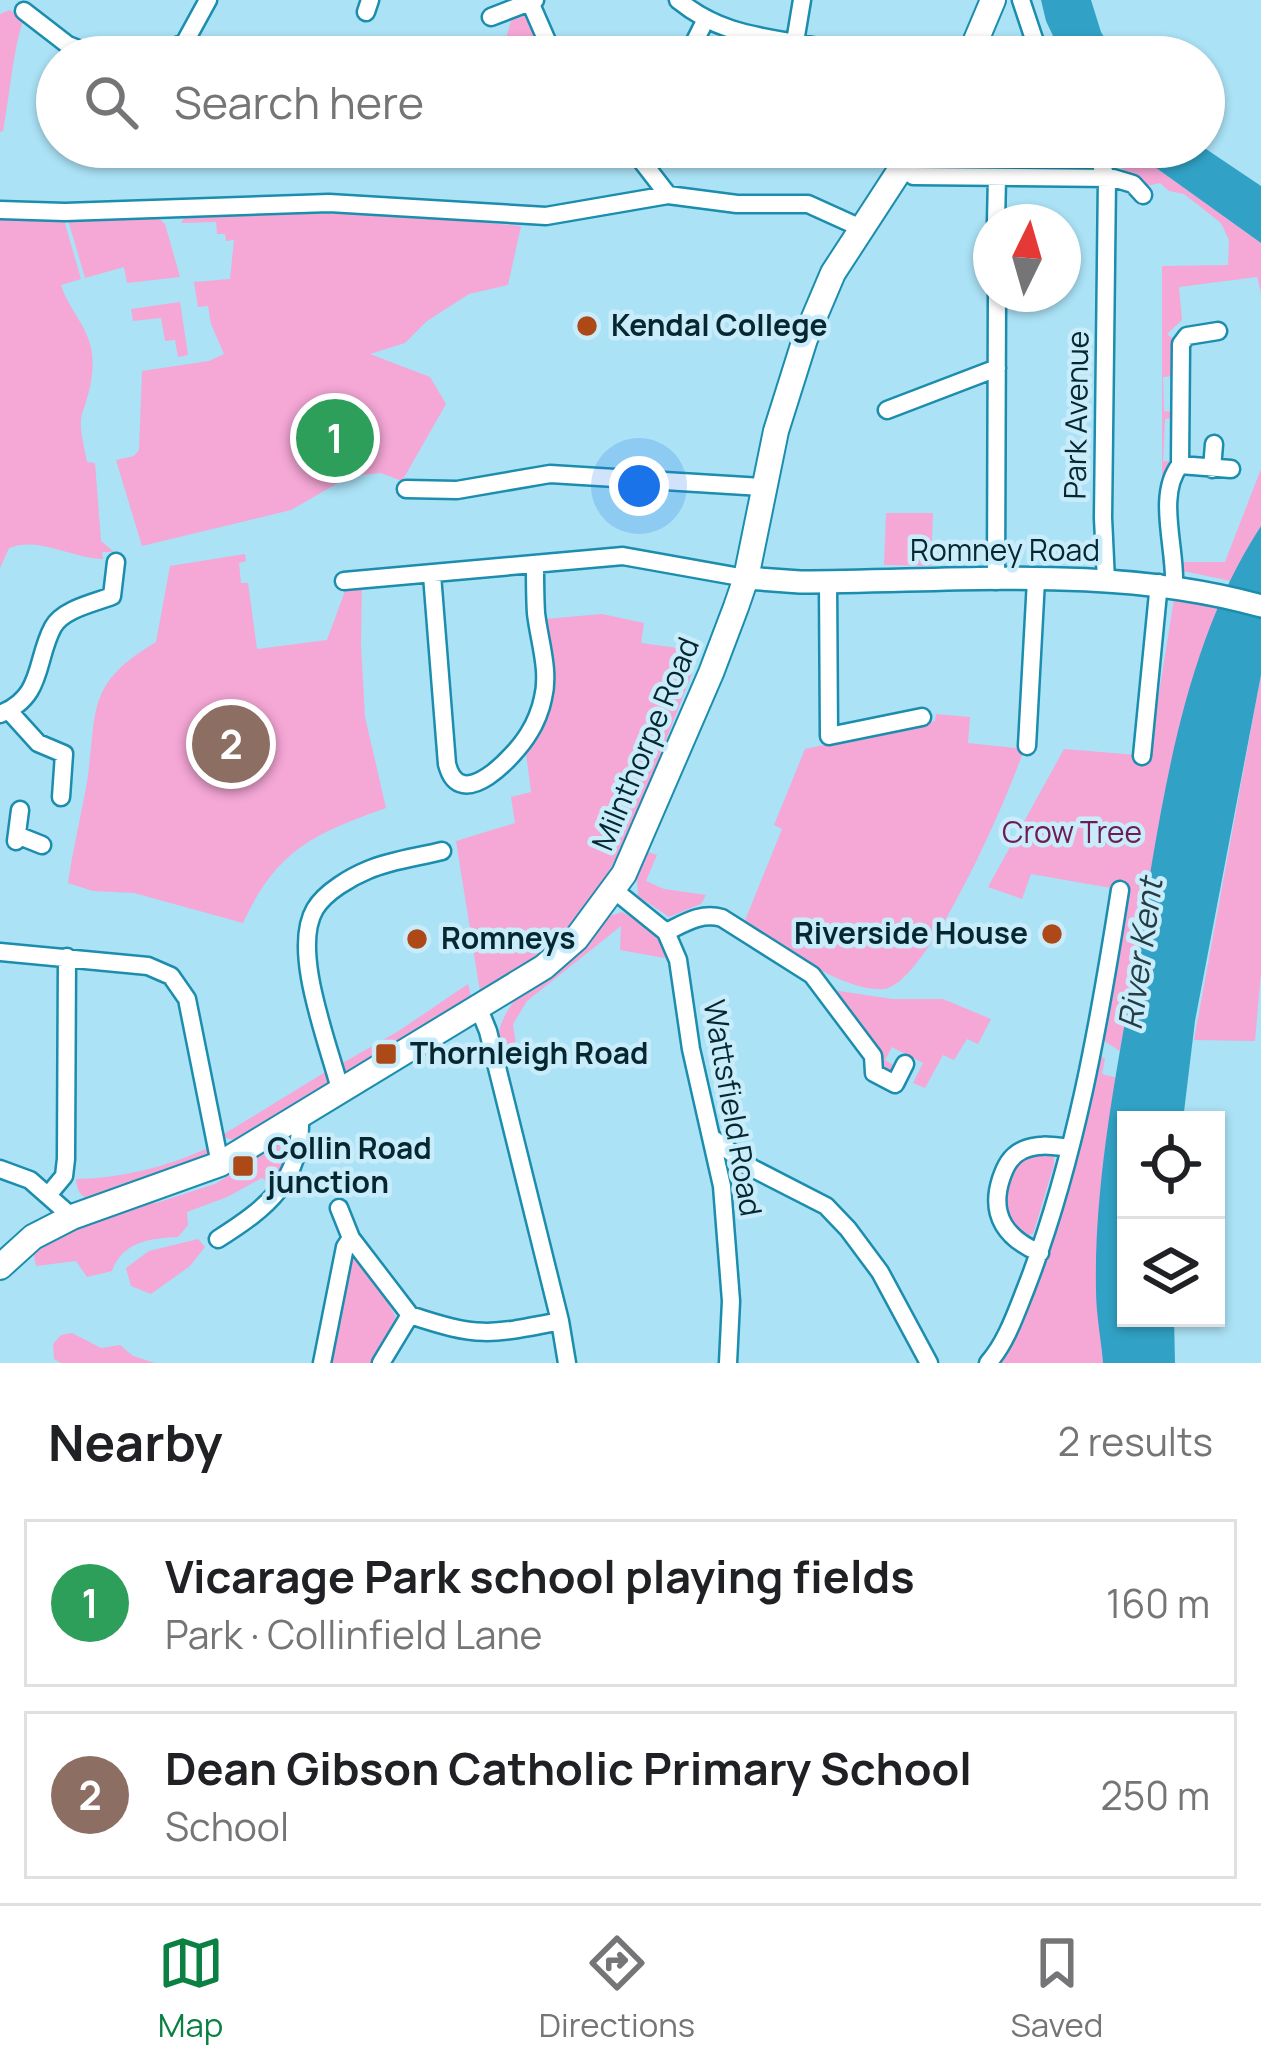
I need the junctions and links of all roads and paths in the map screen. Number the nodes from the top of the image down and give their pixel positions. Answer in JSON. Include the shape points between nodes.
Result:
{"nodes":[{"id":1,"x":208,"y":0,"type":"edge"},
{"id":2,"x":679,"y":0,"type":"edge"},
{"id":3,"x":802,"y":0,"type":"edge"},
{"id":4,"x":993,"y":0,"type":"edge"},
{"id":5,"x":1021,"y":0,"type":"edge"},
{"id":6,"x":532,"y":1,"type":"edge"},
{"id":7,"x":25,"y":11,"type":"dead end"},
{"id":8,"x":491,"y":16,"type":"dead end"},
{"id":9,"x":704,"y":21,"type":"junction"},
{"id":10,"x":57,"y":36,"type":"edge"},
{"id":11,"x":188,"y":36,"type":"edge"},
{"id":12,"x":546,"y":36,"type":"edge"},
{"id":13,"x":697,"y":36,"type":"edge"},
{"id":14,"x":754,"y":36,"type":"edge"},
{"id":15,"x":796,"y":36,"type":"edge"},
{"id":16,"x":978,"y":36,"type":"edge"},
{"id":17,"x":1033,"y":36,"type":"edge"},
{"id":18,"x":647,"y":168,"type":"edge"},
{"id":19,"x":901,"y":168,"type":"edge"},
{"id":20,"x":1103,"y":168,"type":"edge"},
{"id":21,"x":913,"y":176,"type":"dead end"},
{"id":22,"x":997,"y":178,"type":"junction"},
{"id":23,"x":1107,"y":178,"type":"junction"},
{"id":24,"x":668,"y":196,"type":"junction"},
{"id":25,"x":1143,"y":196,"type":"dead end"},
{"id":26,"x":996,"y":204,"type":"edge"},
{"id":27,"x":0,"y":210,"type":"edge"},
{"id":28,"x":862,"y":228,"type":"junction"},
{"id":29,"x":997,"y":312,"type":"edge"},
{"id":30,"x":1218,"y":331,"type":"dead end"},
{"id":31,"x":997,"y":368,"type":"junction"},
{"id":32,"x":887,"y":410,"type":"dead end"},
{"id":33,"x":1214,"y":444,"type":"dead end"},
{"id":34,"x":1180,"y":465,"type":"junction"},
{"id":35,"x":1212,"y":469,"type":"junction"},
{"id":36,"x":1232,"y":469,"type":"dead end"},
{"id":37,"x":763,"y":487,"type":"junction"},
{"id":38,"x":406,"y":490,"type":"dead end"},
{"id":39,"x":116,"y":562,"type":"dead end"},
{"id":40,"x":535,"y":565,"type":"junction"},
{"id":41,"x":432,"y":575,"type":"junction"},
{"id":42,"x":746,"y":578,"type":"junction"},
{"id":43,"x":344,"y":580,"type":"dead end"},
{"id":44,"x":1036,"y":580,"type":"junction"},
{"id":45,"x":996,"y":581,"type":"junction"},
{"id":46,"x":1106,"y":581,"type":"junction"},
{"id":47,"x":828,"y":582,"type":"junction"},
{"id":48,"x":1166,"y":584,"type":"junction"},
{"id":49,"x":1261,"y":606,"type":"edge"},
{"id":50,"x":4,"y":713,"type":"edge"},
{"id":51,"x":922,"y":717,"type":"dead end"},
{"id":52,"x":1027,"y":746,"type":"dead end"},
{"id":53,"x":1142,"y":756,"type":"dead end"},
{"id":54,"x":61,"y":796,"type":"dead end"},
{"id":55,"x":14,"y":828,"type":"edge"},
{"id":56,"x":41,"y":845,"type":"dead end"},
{"id":57,"x":442,"y":851,"type":"dead end"},
{"id":58,"x":614,"y":890,"type":"junction"},
{"id":59,"x":1120,"y":890,"type":"dead end"},
{"id":60,"x":666,"y":932,"type":"junction"},
{"id":61,"x":0,"y":952,"type":"edge"},
{"id":62,"x":68,"y":957,"type":"junction"},
{"id":63,"x":479,"y":1009,"type":"junction"},
{"id":64,"x":905,"y":1064,"type":"dead end"},
{"id":65,"x":341,"y":1093,"type":"junction"},
{"id":66,"x":300,"y":1118,"type":"junction"},
{"id":67,"x":712,"y":1138,"type":"junction"},
{"id":68,"x":1070,"y":1148,"type":"junction"},
{"id":69,"x":220,"y":1164,"type":"junction"},
{"id":70,"x":752,"y":1168,"type":"junction"},
{"id":71,"x":0,"y":1169,"type":"edge"},
{"id":72,"x":722,"y":1186,"type":"junction"},
{"id":73,"x":49,"y":1194,"type":"junction"},
{"id":74,"x":339,"y":1208,"type":"dead end"},
{"id":75,"x":72,"y":1217,"type":"junction"},
{"id":76,"x":351,"y":1238,"type":"junction"},
{"id":77,"x":218,"y":1239,"type":"dead end"},
{"id":78,"x":1040,"y":1253,"type":"junction"},
{"id":79,"x":0,"y":1267,"type":"edge"},
{"id":80,"x":410,"y":1316,"type":"junction"},
{"id":81,"x":560,"y":1321,"type":"junction"},
{"id":82,"x":322,"y":1363,"type":"edge"},
{"id":83,"x":380,"y":1363,"type":"edge"},
{"id":84,"x":567,"y":1363,"type":"edge"},
{"id":85,"x":728,"y":1363,"type":"edge"},
{"id":86,"x":929,"y":1363,"type":"edge"},
{"id":87,"x":988,"y":1363,"type":"edge"}],
"edges":[{"from":1,"to":11,"type":"street"},
{"from":2,"to":9,"type":"street"},
{"from":3,"to":15,"type":"street"},
{"from":4,"to":16,"type":"highway"},
{"from":5,"to":17,"type":"street"},
{"from":6,"to":8,"type":"street"},
{"from":6,"to":12,"type":"street"},
{"from":7,"to":10,"type":"street"},
{"from":9,"to":13,"type":"street"},
{"from":9,"to":14,"type":"street"},
{"from":18,"to":24,"type":"street"},
{"from":19,"to":28,"type":"highway","name":"Milnthorpe Road"},
{"from":20,"to":23,"type":"street"},
{"from":21,"to":22,"type":"street"},
{"from":22,"to":23,"type":"street"},
{"from":22,"to":26,"type":"street"},
{"from":23,"to":25,"type":"street","via":[[1133,184]]},
{"from":23,"to":46,"type":"street","name":"Park Avenue"},
{"from":24,"to":27,"type":"street","via":[[547,216],[329,203]]},
{"from":24,"to":28,"type":"street","via":[[808,204]]},
{"from":28,"to":37,"type":"highway","name":"Milnthorpe Road","via":[[805,339]]},
{"from":29,"to":31,"type":"street"},
{"from":30,"to":34,"type":"street","via":[[1181,344]]},
{"from":31,"to":32,"type":"street"},
{"from":31,"to":45,"type":"street"},
{"from":33,"to":35,"type":"street"},
{"from":34,"to":35,"type":"street"},
{"from":34,"to":48,"type":"street","via":[[1171,477]]},
{"from":35,"to":36,"type":"street"},
{"from":37,"to":38,"type":"street","via":[[550,474]]},
{"from":37,"to":42,"type":"highway","name":"Milnthorpe Road"},
{"from":39,"to":50,"type":"street","via":[[112,596],[53,626],[39,680]]},
{"from":40,"to":41,"type":"street"},
{"from":40,"to":41,"type":"street","via":[[544,697],[530,733],[506,761],[469,784],[450,775],[447,764]]},
{"from":40,"to":42,"type":"street","via":[[623,556]]},
{"from":41,"to":43,"type":"street"},
{"from":42,"to":47,"type":"main road","name":"Romney Road"},
{"from":42,"to":58,"type":"highway","name":"Milnthorpe Road"},
{"from":44,"to":45,"type":"main road","name":"Romney Road"},
{"from":44,"to":46,"type":"main road","name":"Romney Road"},
{"from":44,"to":52,"type":"street"},
{"from":45,"to":47,"type":"main road","name":"Romney Road"},
{"from":46,"to":48,"type":"main road","name":"Romney Road"},
{"from":47,"to":51,"type":"street","via":[[829,736]]},
{"from":48,"to":49,"type":"main road","name":"Romney Road"},
{"from":48,"to":53,"type":"street"},
{"from":50,"to":54,"type":"street","via":[[64,754]]},
{"from":55,"to":56,"type":"street"},
{"from":57,"to":65,"type":"street","via":[[369,869],[316,907],[305,939],[308,966]]},
{"from":58,"to":60,"type":"street"},
{"from":58,"to":63,"type":"highway","name":"Milnthorpe Road","via":[[576,939]]},
{"from":59,"to":68,"type":"street"},
{"from":60,"to":64,"type":"street","via":[[695,918],[722,918],[812,975],[874,1056],[874,1073],[895,1084]]},
{"from":60,"to":67,"type":"street","name":"Wattsfield Road"},
{"from":61,"to":62,"type":"street"},
{"from":62,"to":69,"type":"street","via":[[148,966],[178,984]]},
{"from":62,"to":73,"type":"street","via":[[66,1159]]},
{"from":63,"to":65,"type":"highway","name":"Milnthorpe Road"},
{"from":63,"to":81,"type":"street"},
{"from":65,"to":66,"type":"highway","name":"Milnthorpe Road"},
{"from":66,"to":69,"type":"highway","name":"Milnthorpe Road"},
{"from":66,"to":77,"type":"street","via":[[290,1175]]},
{"from":67,"to":70,"type":"street"},
{"from":67,"to":72,"type":"street","name":"Wattsfield Road"},
{"from":68,"to":78,"type":"street"},
{"from":68,"to":78,"type":"street","via":[[1017,1152],[998,1187],[1001,1224]]},
{"from":69,"to":75,"type":"highway","name":"Milnthorpe Road"},
{"from":70,"to":72,"type":"street"},
{"from":70,"to":86,"type":"street","via":[[826,1206],[854,1234]]},
{"from":71,"to":73,"type":"street"},
{"from":72,"to":85,"type":"street","name":"Wattsfield Road"},
{"from":73,"to":75,"type":"street"},
{"from":74,"to":76,"type":"street"},
{"from":75,"to":79,"type":"highway","name":"Milnthorpe Road"},
{"from":76,"to":80,"type":"street"},
{"from":76,"to":82,"type":"street"},
{"from":78,"to":87,"type":"street"},
{"from":80,"to":81,"type":"street","via":[[485,1335]]},
{"from":80,"to":83,"type":"street"},
{"from":81,"to":84,"type":"street"}]}
